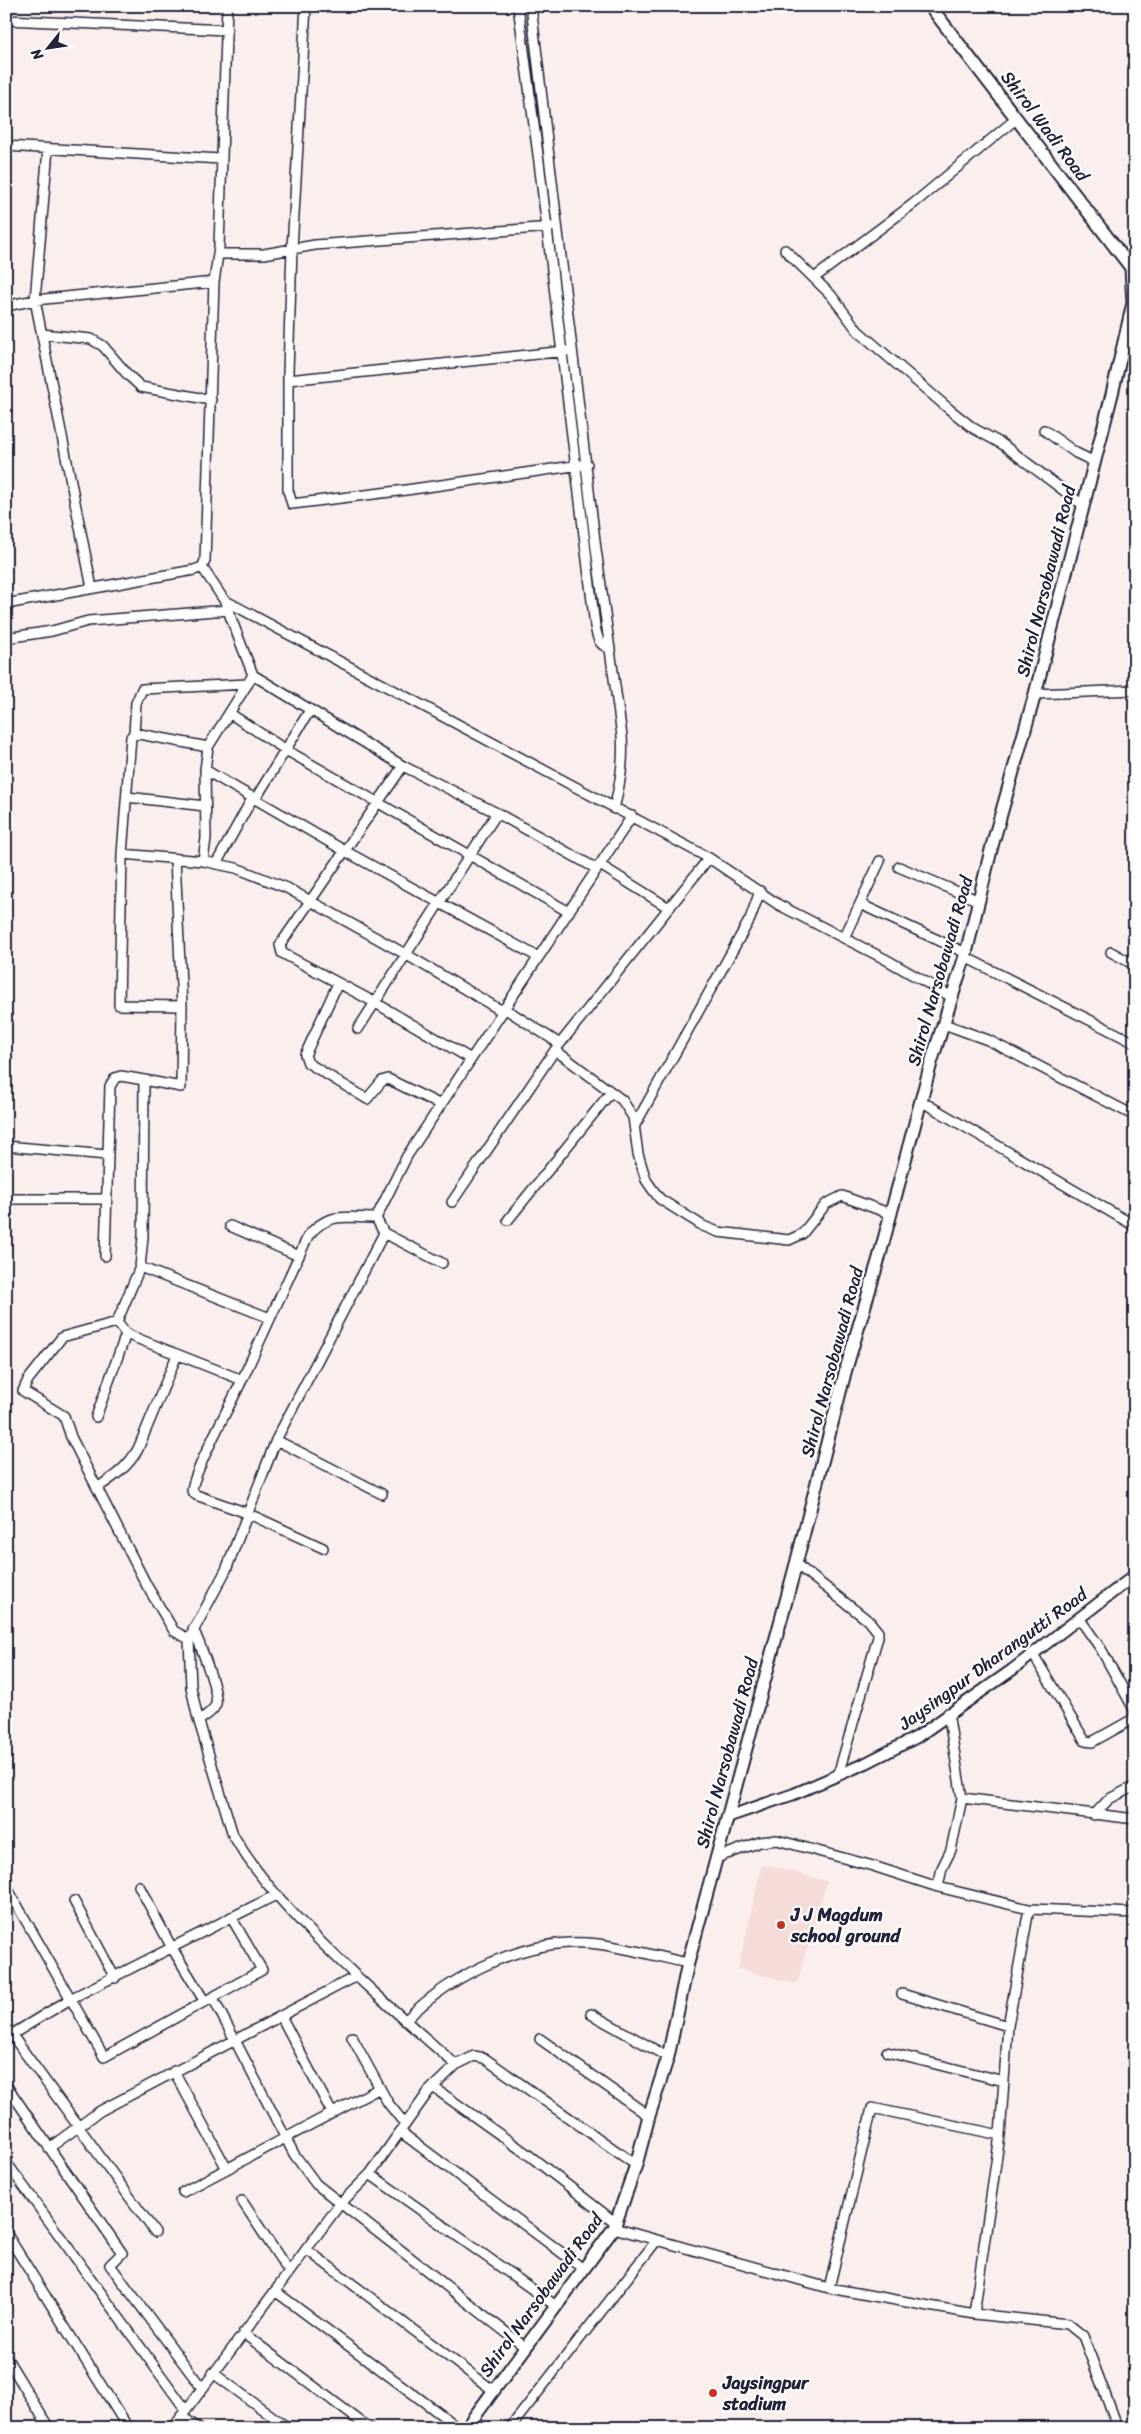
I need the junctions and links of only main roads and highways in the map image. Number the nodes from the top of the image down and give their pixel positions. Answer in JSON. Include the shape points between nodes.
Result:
{"nodes":[{"id":1,"x":930,"y":6,"type":"edge"},
{"id":2,"x":1133,"y":271,"type":"edge"},
{"id":3,"x":466,"y":2428,"type":"edge"}],
"edges":[{"from":1,"to":2,"type":"main road","name":"Shirol Wadi Road"},
{"from":2,"to":3,"type":"main road","name":"Shirol Narsobawadi Road","via":[[1133,303],[1035,694],[965,955],[846,1369],[688,1963],[668,2057],[636,2165],[615,2225]]}]}
